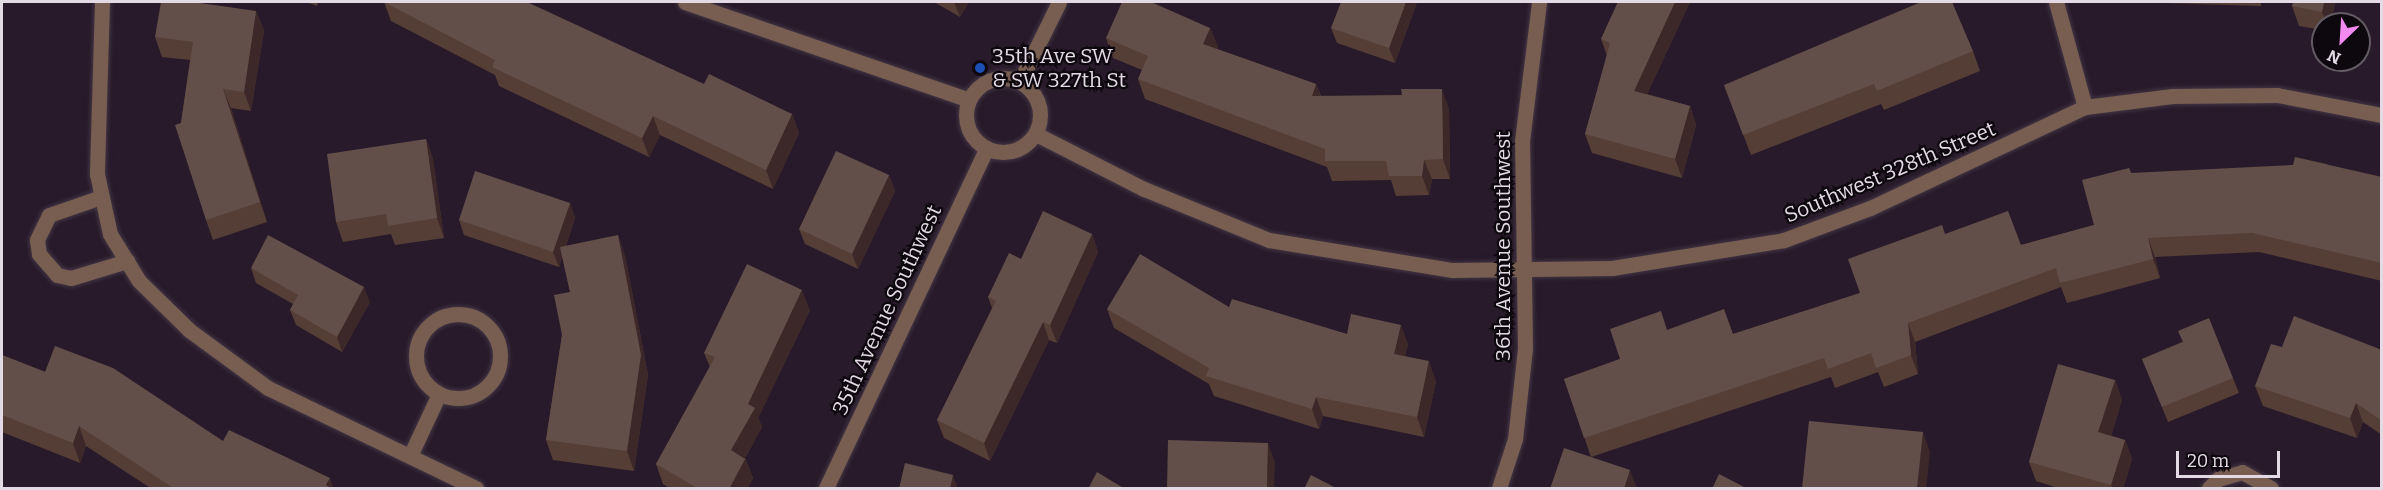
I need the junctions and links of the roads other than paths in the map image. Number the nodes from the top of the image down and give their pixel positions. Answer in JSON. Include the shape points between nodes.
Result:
{"nodes":[{"id":1,"x":102,"y":2,"type":"edge"},
{"id":2,"x":685,"y":2,"type":"edge"},
{"id":3,"x":1059,"y":2,"type":"edge"},
{"id":4,"x":1539,"y":2,"type":"edge"},
{"id":5,"x":2056,"y":2,"type":"edge"},
{"id":6,"x":1020,"y":81,"type":"junction"},
{"id":7,"x":969,"y":100,"type":"junction"},
{"id":8,"x":2085,"y":107,"type":"junction"},
{"id":9,"x":2382,"y":115,"type":"edge"},
{"id":10,"x":1036,"y":134,"type":"junction"},
{"id":11,"x":987,"y":148,"type":"junction"},
{"id":12,"x":101,"y":197,"type":"junction"},
{"id":13,"x":127,"y":261,"type":"junction"},
{"id":14,"x":1526,"y":269,"type":"junction"},
{"id":15,"x":440,"y":394,"type":"junction"},
{"id":16,"x":410,"y":456,"type":"junction"},
{"id":17,"x":476,"y":489,"type":"edge"},
{"id":18,"x":826,"y":489,"type":"edge"},
{"id":19,"x":1499,"y":489,"type":"edge"},
{"id":20,"x":2209,"y":489,"type":"edge"},
{"id":21,"x":2271,"y":489,"type":"edge"}],
"edges":[{"from":1,"to":12,"type":"street","via":[[95,137]]},
{"from":2,"to":7,"type":"street"},
{"from":3,"to":6,"type":"street"},
{"from":4,"to":14,"type":"street","name":"36th Avenue Southwest","via":[[1522,141]]},
{"from":5,"to":8,"type":"street"},
{"from":6,"to":7,"type":"street","via":[[997,78]]},
{"from":6,"to":10,"type":"street","via":[[1041,110]]},
{"from":7,"to":11,"type":"street","via":[[970,133]]},
{"from":8,"to":9,"type":"street","name":"Southwest 328th Street","via":[[2172,96],[2277,95]]},
{"from":8,"to":14,"type":"street","name":"Southwest 328th Street","via":[[1881,203],[1784,240],[1612,268]]},
{"from":10,"to":11,"type":"street","via":[[1020,149]]},
{"from":10,"to":14,"type":"street","name":"Southwest 328th Street","via":[[1144,189],[1269,240],[1453,270]]},
{"from":11,"to":18,"type":"street","name":"35th Avenue Southwest"},
{"from":12,"to":13,"type":"street","via":[[110,234]]},
{"from":12,"to":13,"type":"street","via":[[49,215],[37,240],[39,254],[57,275],[71,278]]},
{"from":13,"to":16,"type":"street","via":[[139,281],[189,330],[268,388]]},
{"from":14,"to":19,"type":"street","name":"36th Avenue Southwest","via":[[1515,439]]},
{"from":15,"to":15,"type":"street","via":[[468,397],[482,391],[499,367],[496,338],[476,317],[447,315],[423,331],[415,360],[423,380]]},
{"from":15,"to":16,"type":"street"},
{"from":16,"to":17,"type":"street"},
{"from":20,"to":21,"type":"street","via":[[2229,473],[2242,472]]}]}
